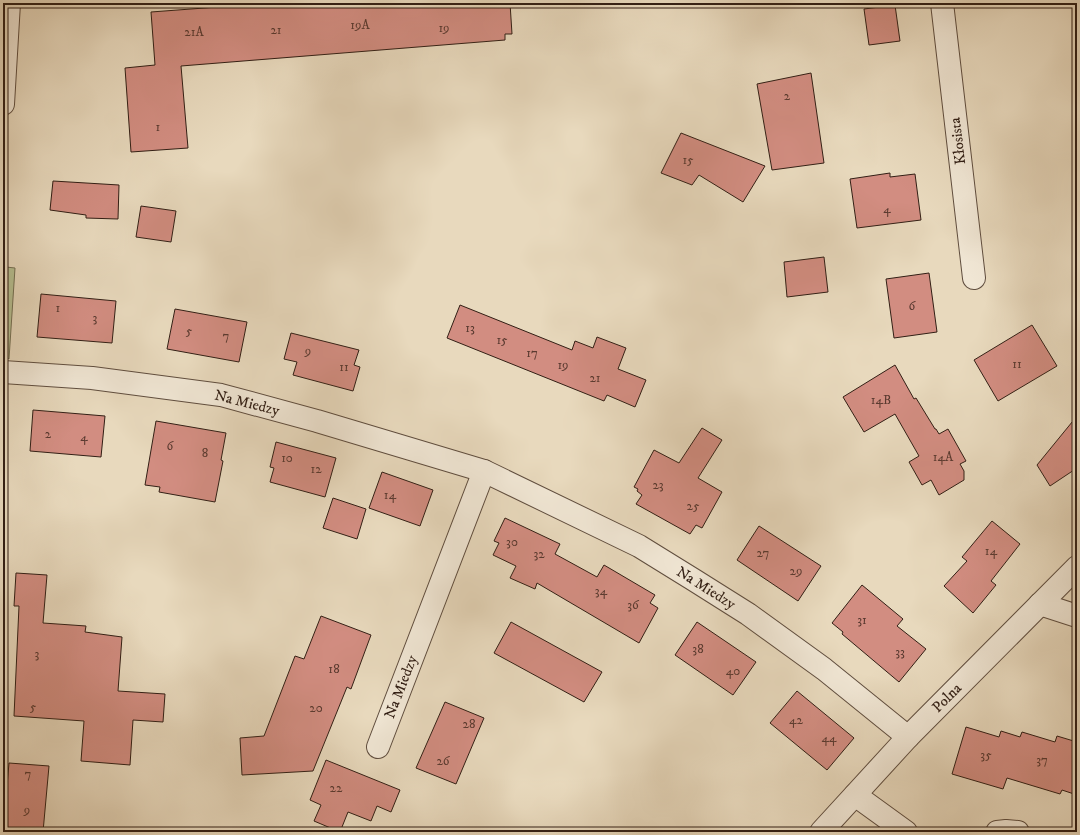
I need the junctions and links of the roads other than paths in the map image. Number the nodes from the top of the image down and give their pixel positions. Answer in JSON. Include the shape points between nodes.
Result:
{"nodes":[{"id":1,"x":9,"y":3,"type":"edge"},
{"id":2,"x":942,"y":3,"type":"edge"},
{"id":3,"x":3,"y":104,"type":"edge"},
{"id":4,"x":974,"y":278,"type":"dead end"},
{"id":5,"x":3,"y":372,"type":"edge"},
{"id":6,"x":484,"y":471,"type":"junction"},
{"id":7,"x":1077,"y":567,"type":"edge"},
{"id":8,"x":1040,"y":604,"type":"junction"},
{"id":9,"x":1077,"y":616,"type":"edge"},
{"id":10,"x":908,"y":738,"type":"junction"},
{"id":11,"x":378,"y":747,"type":"dead end"},
{"id":12,"x":855,"y":795,"type":"junction"},
{"id":13,"x":821,"y":832,"type":"edge"},
{"id":14,"x":906,"y":832,"type":"edge"},
{"id":15,"x":997,"y":832,"type":"edge"},
{"id":16,"x":1018,"y":832,"type":"edge"}],
"edges":[{"from":1,"to":3,"type":"street"},
{"from":2,"to":4,"type":"street","name":"Kłosista"},
{"from":5,"to":6,"type":"street","name":"Na Miedzy","via":[[92,378],[221,395]]},
{"from":6,"to":10,"type":"street","name":"Na Miedzy","via":[[639,546],[688,576],[748,614],[824,669]]},
{"from":6,"to":11,"type":"street","name":"Na Miedzy"},
{"from":7,"to":8,"type":"street","name":"Polna"},
{"from":8,"to":9,"type":"street"},
{"from":8,"to":10,"type":"street","name":"Polna"},
{"from":10,"to":12,"type":"street","name":"Polna"},
{"from":12,"to":13,"type":"street","name":"Polna"},
{"from":12,"to":14,"type":"street"},
{"from":15,"to":16,"type":"street"}]}
